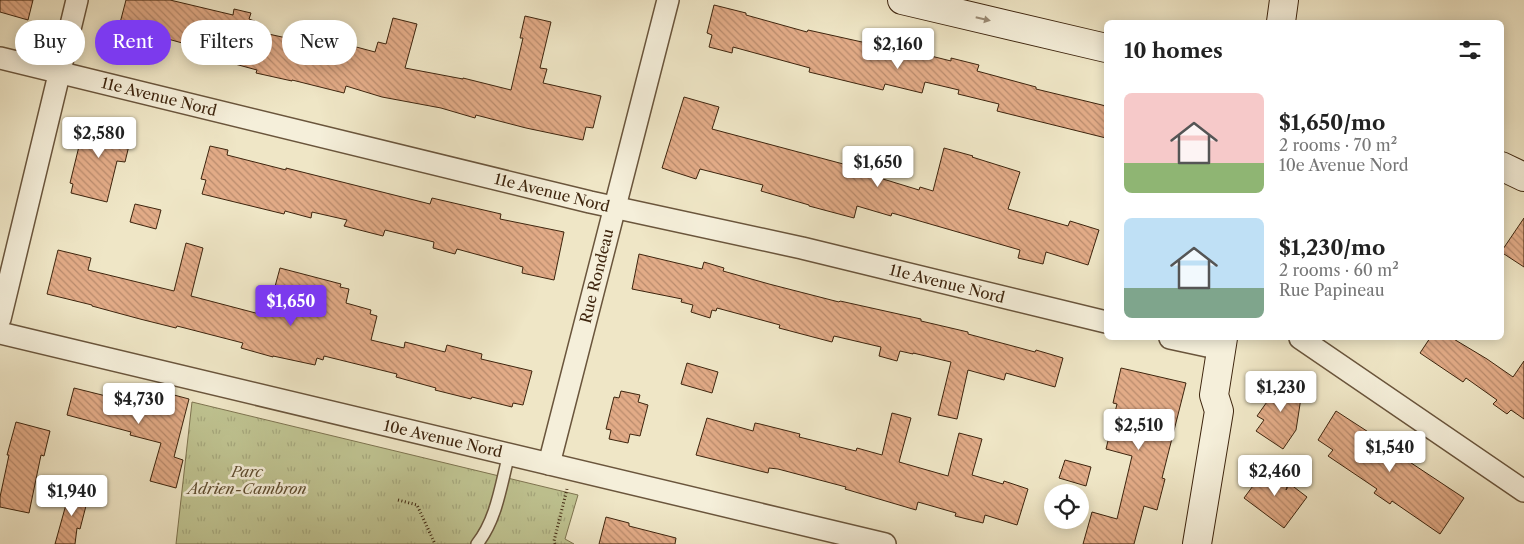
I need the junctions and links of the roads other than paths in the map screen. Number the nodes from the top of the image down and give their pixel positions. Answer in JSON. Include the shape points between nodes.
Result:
{"nodes":[{"id":1,"x":77,"y":0,"type":"edge"},
{"id":2,"x":668,"y":0,"type":"edge"},
{"id":3,"x":902,"y":0,"type":"edge"},
{"id":4,"x":1284,"y":0,"type":"edge"},
{"id":5,"x":1281,"y":20,"type":"edge"},
{"id":6,"x":1104,"y":48,"type":"edge"},
{"id":7,"x":0,"y":58,"type":"edge"},
{"id":8,"x":60,"y":73,"type":"junction"},
{"id":9,"x":1504,"y":167,"type":"edge"},
{"id":10,"x":1524,"y":177,"type":"edge"},
{"id":11,"x":615,"y":208,"type":"junction"},
{"id":12,"x":0,"y":319,"type":"edge"},
{"id":13,"x":1104,"y":322,"type":"edge"},
{"id":14,"x":0,"y":333,"type":"edge"},
{"id":15,"x":1209,"y":340,"type":"edge"},
{"id":16,"x":1303,"y":340,"type":"edge"},
{"id":17,"x":1229,"y":341,"type":"edge"},
{"id":18,"x":509,"y":454,"type":"junction"},
{"id":19,"x":549,"y":464,"type":"junction"},
{"id":20,"x":1524,"y":491,"type":"edge"},
{"id":21,"x":477,"y":544,"type":"edge"},
{"id":22,"x":885,"y":544,"type":"edge"},
{"id":23,"x":1197,"y":544,"type":"edge"}],
"edges":[{"from":1,"to":8,"type":"street"},
{"from":2,"to":11,"type":"street","name":"Rue Rondeau"},
{"from":3,"to":6,"type":"street","one_way":true},
{"from":4,"to":5,"type":"street"},
{"from":7,"to":8,"type":"street","name":"11e Avenue Nord"},
{"from":8,"to":11,"type":"street","name":"11e Avenue Nord"},
{"from":8,"to":12,"type":"street"},
{"from":9,"to":10,"type":"street"},
{"from":11,"to":13,"type":"street","name":"11e Avenue Nord","via":[[802,248]]},
{"from":11,"to":19,"type":"street","name":"Rue Rondeau"},
{"from":14,"to":18,"type":"street","name":"10e Avenue Nord"},
{"from":15,"to":17,"type":"street"},
{"from":16,"to":20,"type":"street"},
{"from":17,"to":23,"type":"street","via":[[1232,399],[1219,411]]},
{"from":18,"to":19,"type":"street","name":"10e Avenue Nord"},
{"from":18,"to":21,"type":"lane","via":[[495,509],[486,532]]},
{"from":19,"to":22,"type":"street","name":"10e Avenue Nord"}]}
